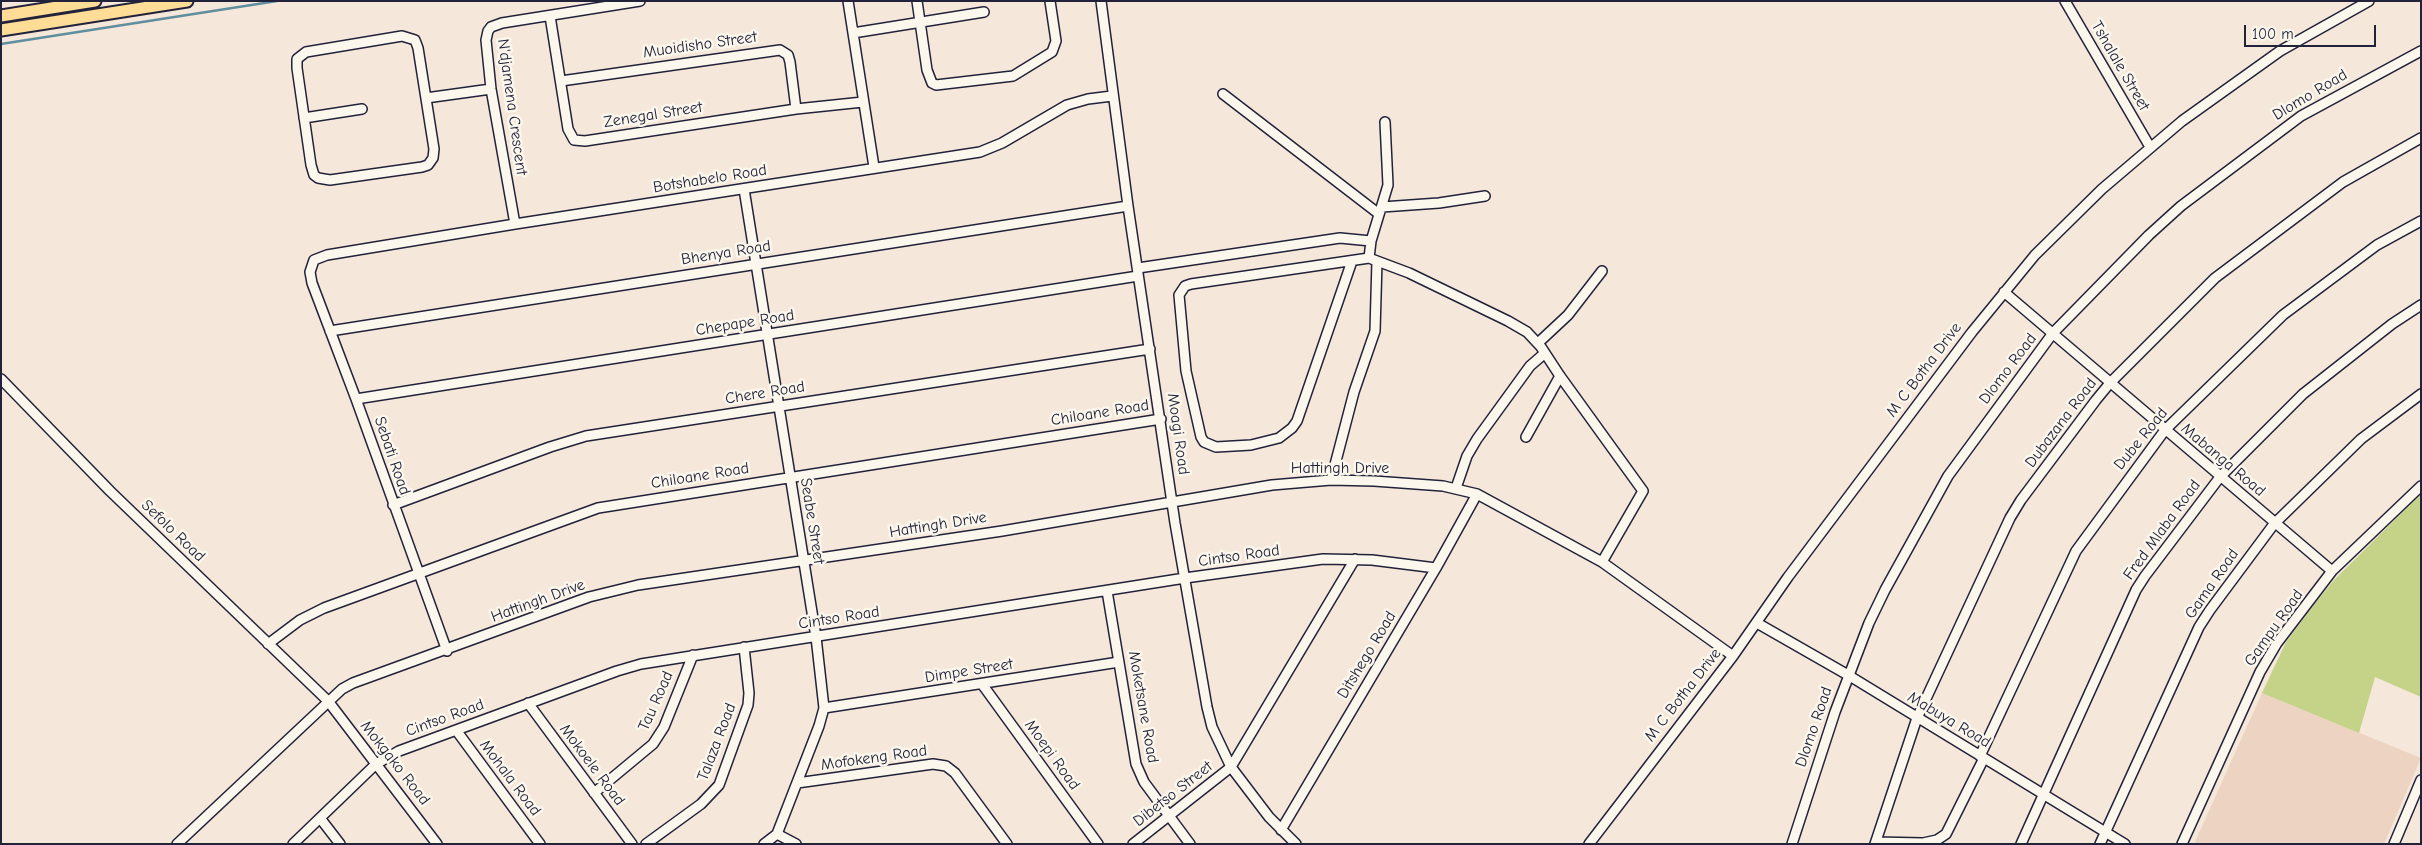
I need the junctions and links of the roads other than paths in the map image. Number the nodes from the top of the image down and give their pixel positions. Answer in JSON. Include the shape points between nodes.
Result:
{"nodes":[{"id":1,"x":95,"y":1,"type":"edge"},
{"id":2,"x":187,"y":1,"type":"edge"},
{"id":3,"x":640,"y":1,"type":"edge"},
{"id":4,"x":848,"y":1,"type":"edge"},
{"id":5,"x":917,"y":1,"type":"edge"},
{"id":6,"x":1050,"y":1,"type":"edge"},
{"id":7,"x":1101,"y":1,"type":"edge"},
{"id":8,"x":2065,"y":1,"type":"edge"},
{"id":9,"x":2369,"y":1,"type":"edge"},
{"id":10,"x":984,"y":12,"type":"dead end"},
{"id":11,"x":1,"y":16,"type":"edge"},
{"id":12,"x":550,"y":16,"type":"junction"},
{"id":13,"x":920,"y":23,"type":"junction"},
{"id":14,"x":1,"y":30,"type":"edge"},
{"id":15,"x":853,"y":33,"type":"junction"},
{"id":16,"x":2421,"y":51,"type":"edge"},
{"id":17,"x":561,"y":81,"type":"junction"},
{"id":18,"x":491,"y":90,"type":"junction"},
{"id":19,"x":1223,"y":94,"type":"dead end"},
{"id":20,"x":1112,"y":96,"type":"junction"},
{"id":21,"x":426,"y":98,"type":"junction"},
{"id":22,"x":863,"y":102,"type":"junction"},
{"id":23,"x":362,"y":109,"type":"dead end"},
{"id":24,"x":796,"y":109,"type":"junction"},
{"id":25,"x":304,"y":118,"type":"junction"},
{"id":26,"x":1385,"y":122,"type":"dead end"},
{"id":27,"x":2421,"y":138,"type":"edge"},
{"id":28,"x":2150,"y":147,"type":"junction"},
{"id":29,"x":874,"y":167,"type":"junction"},
{"id":30,"x":744,"y":189,"type":"junction"},
{"id":31,"x":1485,"y":196,"type":"dead end"},
{"id":32,"x":1128,"y":206,"type":"junction"},
{"id":33,"x":1381,"y":210,"type":"junction"},
{"id":34,"x":2421,"y":221,"type":"edge"},
{"id":35,"x":515,"y":224,"type":"junction"},
{"id":36,"x":1371,"y":241,"type":"junction"},
{"id":37,"x":1373,"y":259,"type":"junction"},
{"id":38,"x":1352,"y":261,"type":"junction"},
{"id":39,"x":757,"y":263,"type":"junction"},
{"id":40,"x":1602,"y":271,"type":"dead end"},
{"id":41,"x":310,"y":272,"type":"joint"},
{"id":42,"x":1138,"y":272,"type":"junction"},
{"id":43,"x":2004,"y":292,"type":"junction"},
{"id":44,"x":2421,"y":305,"type":"edge"},
{"id":45,"x":330,"y":331,"type":"junction"},
{"id":46,"x":2053,"y":333,"type":"junction"},
{"id":47,"x":768,"y":335,"type":"junction"},
{"id":48,"x":1538,"y":343,"type":"junction"},
{"id":49,"x":1150,"y":349,"type":"junction"},
{"id":50,"x":1545,"y":353,"type":"junction"},
{"id":51,"x":1560,"y":376,"type":"junction"},
{"id":52,"x":1,"y":379,"type":"edge"},
{"id":53,"x":2110,"y":383,"type":"junction"},
{"id":54,"x":2421,"y":394,"type":"edge"},
{"id":55,"x":356,"y":399,"type":"junction"},
{"id":56,"x":778,"y":406,"type":"junction"},
{"id":57,"x":1161,"y":419,"type":"junction"},
{"id":58,"x":2165,"y":430,"type":"junction"},
{"id":59,"x":1526,"y":437,"type":"dead end"},
{"id":60,"x":790,"y":476,"type":"junction"},
{"id":61,"x":2220,"y":477,"type":"junction"},
{"id":62,"x":1330,"y":480,"type":"junction"},
{"id":63,"x":2421,"y":486,"type":"edge"},
{"id":64,"x":1456,"y":488,"type":"junction"},
{"id":65,"x":1477,"y":494,"type":"junction"},
{"id":66,"x":1173,"y":502,"type":"junction"},
{"id":67,"x":393,"y":505,"type":"junction"},
{"id":68,"x":2274,"y":524,"type":"junction"},
{"id":69,"x":1355,"y":559,"type":"junction"},
{"id":70,"x":802,"y":561,"type":"junction"},
{"id":71,"x":1602,"y":562,"type":"junction"},
{"id":72,"x":1436,"y":568,"type":"junction"},
{"id":73,"x":2332,"y":571,"type":"junction"},
{"id":74,"x":418,"y":572,"type":"junction"},
{"id":75,"x":1185,"y":578,"type":"junction"},
{"id":76,"x":1107,"y":591,"type":"junction"},
{"id":77,"x":1757,"y":623,"type":"junction"},
{"id":78,"x":816,"y":637,"type":"junction"},
{"id":79,"x":268,"y":644,"type":"junction"},
{"id":80,"x":744,"y":647,"type":"junction"},
{"id":81,"x":447,"y":650,"type":"junction"},
{"id":82,"x":693,"y":655,"type":"junction"},
{"id":83,"x":1733,"y":656,"type":"junction"},
{"id":84,"x":1119,"y":662,"type":"junction"},
{"id":85,"x":1848,"y":675,"type":"junction"},
{"id":86,"x":982,"y":684,"type":"junction"},
{"id":87,"x":328,"y":702,"type":"junction"},
{"id":88,"x":528,"y":703,"type":"junction"},
{"id":89,"x":824,"y":708,"type":"junction"},
{"id":90,"x":1918,"y":718,"type":"junction"},
{"id":91,"x":456,"y":730,"type":"junction"},
{"id":92,"x":1982,"y":757,"type":"junction"},
{"id":93,"x":376,"y":764,"type":"junction"},
{"id":94,"x":1231,"y":767,"type":"junction"},
{"id":95,"x":2421,"y":780,"type":"edge"},
{"id":96,"x":797,"y":783,"type":"junction"},
{"id":97,"x":594,"y":793,"type":"junction"},
{"id":98,"x":2043,"y":794,"type":"junction"},
{"id":99,"x":1169,"y":817,"type":"junction"},
{"id":100,"x":320,"y":818,"type":"junction"},
{"id":101,"x":1281,"y":830,"type":"junction"},
{"id":102,"x":2105,"y":831,"type":"junction"},
{"id":103,"x":777,"y":834,"type":"junction"},
{"id":104,"x":1876,"y":843,"type":"edge"},
{"id":105,"x":177,"y":844,"type":"edge"},
{"id":106,"x":292,"y":844,"type":"edge"},
{"id":107,"x":340,"y":844,"type":"edge"},
{"id":108,"x":437,"y":844,"type":"edge"},
{"id":109,"x":540,"y":844,"type":"edge"},
{"id":110,"x":632,"y":844,"type":"edge"},
{"id":111,"x":646,"y":844,"type":"edge"},
{"id":112,"x":764,"y":844,"type":"edge"},
{"id":113,"x":796,"y":844,"type":"edge"},
{"id":114,"x":1007,"y":844,"type":"edge"},
{"id":115,"x":1098,"y":844,"type":"edge"},
{"id":116,"x":1133,"y":844,"type":"edge"},
{"id":117,"x":1190,"y":844,"type":"edge"},
{"id":118,"x":1296,"y":844,"type":"edge"},
{"id":119,"x":1589,"y":844,"type":"edge"},
{"id":120,"x":1792,"y":844,"type":"edge"},
{"id":121,"x":2021,"y":844,"type":"edge"},
{"id":122,"x":2100,"y":844,"type":"edge"},
{"id":123,"x":2125,"y":844,"type":"edge"},
{"id":124,"x":2182,"y":844,"type":"edge"},
{"id":125,"x":2394,"y":844,"type":"edge"}],
"edges":[{"from":1,"to":11,"type":"main road"},
{"from":2,"to":14,"type":"main road"},
{"from":3,"to":12,"type":"street","name":"N'djamena Crescent"},
{"from":4,"to":15,"type":"street"},
{"from":5,"to":13,"type":"street"},
{"from":6,"to":13,"type":"street","via":[[1056,41],[1054,49],[1013,76],[950,84],[932,83]]},
{"from":7,"to":20,"type":"street","name":"Moagi Road"},
{"from":8,"to":28,"type":"street","name":"Tshalale Street"},
{"from":9,"to":28,"type":"street","name":"M C Botha Drive","via":[[2280,51]]},
{"from":10,"to":13,"type":"street"},
{"from":12,"to":17,"type":"street","name":"Zenegal Street"},
{"from":12,"to":18,"type":"street","name":"N'djamena Crescent","via":[[502,23],[488,30]]},
{"from":13,"to":15,"type":"street"},
{"from":15,"to":22,"type":"street"},
{"from":16,"to":46,"type":"street","name":"Dlomo Road","via":[[2301,116],[2181,206],[2149,234]]},
{"from":17,"to":24,"type":"street","name":"Muoidisho Street","via":[[780,50],[788,55],[790,62]]},
{"from":17,"to":24,"type":"street","name":"Zenegal Street","via":[[569,134],[579,141]]},
{"from":18,"to":21,"type":"street"},
{"from":18,"to":35,"type":"street","name":"N'djamena Crescent"},
{"from":19,"to":33,"type":"street"},
{"from":20,"to":29,"type":"street","name":"Botshabelo Road","via":[[1067,104],[986,150]]},
{"from":20,"to":32,"type":"street","name":"Moagi Road"},
{"from":21,"to":25,"type":"street","via":[[418,48],[411,38],[402,36],[316,50],[303,53],[297,59]]},
{"from":21,"to":25,"type":"street","via":[[434,153],[431,162],[422,167],[330,180],[318,178],[312,170]]},
{"from":22,"to":24,"type":"street","name":"Zenegal Street"},
{"from":22,"to":29,"type":"street"},
{"from":23,"to":25,"type":"street"},
{"from":26,"to":33,"type":"street","via":[[1388,185]]},
{"from":27,"to":53,"type":"street","name":"Dubazana Road","via":[[2343,182],[2215,278]]},
{"from":28,"to":43,"type":"street","name":"M C Botha Drive","via":[[2078,212]]},
{"from":29,"to":30,"type":"street","name":"Botshabelo Road"},
{"from":30,"to":35,"type":"street","name":"Botshabelo Road"},
{"from":30,"to":39,"type":"street","name":"Seabe Street"},
{"from":31,"to":33,"type":"street"},
{"from":32,"to":39,"type":"street","name":"Bhenya Road"},
{"from":32,"to":42,"type":"street","name":"Moagi Road"},
{"from":33,"to":36,"type":"street"},
{"from":34,"to":58,"type":"street","name":"Dube Road","via":[[2377,245],[2283,315]]},
{"from":35,"to":41,"type":"street","name":"Botshabelo Road","via":[[327,255],[314,260]]},
{"from":36,"to":37,"type":"street"},
{"from":36,"to":42,"type":"street","name":"Chepape Road","via":[[1340,238]]},
{"from":37,"to":38,"type":"street"},
{"from":37,"to":48,"type":"street","via":[[1508,320]]},
{"from":37,"to":62,"type":"street","via":[[1374,331]]},
{"from":38,"to":38,"type":"street","via":[[1191,284],[1182,290],[1179,302],[1186,371],[1204,442],[1216,447],[1250,445],[1279,438],[1292,428]]},
{"from":39,"to":45,"type":"street","name":"Bhenya Road"},
{"from":39,"to":47,"type":"street","name":"Seabe Street"},
{"from":40,"to":48,"type":"street","via":[[1568,315]]},
{"from":41,"to":45,"type":"street","name":"Sebati Road"},
{"from":42,"to":47,"type":"street","name":"Chepape Road"},
{"from":42,"to":49,"type":"street","name":"Moagi Road"},
{"from":43,"to":46,"type":"street","name":"Mabanga Road"},
{"from":43,"to":77,"type":"street","name":"M C Botha Drive","via":[[1829,522]]},
{"from":44,"to":61,"type":"street","name":"Fred Mlaba Road","via":[[2307,390]]},
{"from":45,"to":55,"type":"street","name":"Sebati Road"},
{"from":46,"to":53,"type":"street","name":"Mabanga Road"},
{"from":46,"to":85,"type":"street","name":"Dlomo Road","via":[[1944,483],[1873,615]]},
{"from":47,"to":55,"type":"street","name":"Chepape Road"},
{"from":47,"to":56,"type":"street","name":"Seabe Street"},
{"from":48,"to":50,"type":"street"},
{"from":49,"to":56,"type":"street","name":"Chere Road"},
{"from":49,"to":57,"type":"street","name":"Moagi Road"},
{"from":50,"to":51,"type":"street"},
{"from":50,"to":64,"type":"street","via":[[1530,366],[1477,440],[1467,456]]},
{"from":51,"to":59,"type":"street"},
{"from":51,"to":71,"type":"street","via":[[1643,491]]},
{"from":52,"to":79,"type":"street","name":"Sefolo Road","via":[[110,491]]},
{"from":53,"to":58,"type":"street","name":"Mabanga Road"},
{"from":53,"to":90,"type":"street","name":"Dubazana Road","via":[[2015,509]]},
{"from":54,"to":68,"type":"street","name":"Gama Road","via":[[2345,454]]},
{"from":55,"to":67,"type":"street","name":"Sebati Road"},
{"from":56,"to":60,"type":"street","name":"Seabe Street"},
{"from":56,"to":67,"type":"street","name":"Chere Road","via":[[586,436]]},
{"from":57,"to":60,"type":"street","name":"Chiloane Road"},
{"from":57,"to":66,"type":"street","name":"Moagi Road"},
{"from":58,"to":61,"type":"street","name":"Mabanga Road"},
{"from":58,"to":92,"type":"street","name":"Dube Road","via":[[2076,550]]},
{"from":60,"to":70,"type":"street","name":"Seabe Street"},
{"from":60,"to":74,"type":"street","name":"Chiloane Road","via":[[598,508]]},
{"from":61,"to":68,"type":"street","name":"Mabanga Road"},
{"from":61,"to":98,"type":"street","name":"Fred Mlaba Road","via":[[2140,584]]},
{"from":62,"to":64,"type":"street","name":"Hattingh Drive"},
{"from":62,"to":66,"type":"street","name":"Hattingh Drive","via":[[1272,485]]},
{"from":63,"to":73,"type":"street","name":"Gampu Road"},
{"from":64,"to":65,"type":"street","name":"Hattingh Drive"},
{"from":65,"to":71,"type":"street","name":"Hattingh Drive"},
{"from":65,"to":72,"type":"street","name":"Ditshego Road"},
{"from":66,"to":70,"type":"street","name":"Hattingh Drive"},
{"from":66,"to":75,"type":"street","name":"Moagi Road"},
{"from":67,"to":74,"type":"street","name":"Sebati Road"},
{"from":68,"to":73,"type":"street","name":"Mabanga Road"},
{"from":68,"to":102,"type":"street","name":"Gama Road","via":[[2199,627]]},
{"from":69,"to":72,"type":"street","name":"Cintso Road"},
{"from":69,"to":75,"type":"street","name":"Cintso Road","via":[[1323,559]]},
{"from":69,"to":94,"type":"street"},
{"from":70,"to":78,"type":"street","name":"Seabe Street"},
{"from":70,"to":81,"type":"street","name":"Hattingh Drive","via":[[616,590]]},
{"from":71,"to":83,"type":"street","name":"Hattingh Drive"},
{"from":72,"to":101,"type":"street","name":"Ditshego Road"},
{"from":73,"to":124,"type":"street","name":"Gampu Road","via":[[2277,643],[2260,672]]},
{"from":74,"to":79,"type":"street","name":"Chiloane Road","via":[[311,614]]},
{"from":74,"to":81,"type":"street","name":"Sebati Road"},
{"from":75,"to":76,"type":"street","name":"Cintso Road"},
{"from":75,"to":94,"type":"street","name":"Moagi Road","via":[[1207,708],[1212,727]]},
{"from":76,"to":78,"type":"street","name":"Cintso Road"},
{"from":76,"to":84,"type":"street","name":"Moketsane Road"},
{"from":77,"to":83,"type":"street","name":"M C Botha Drive"},
{"from":77,"to":85,"type":"street","name":"Mabuya Road"},
{"from":78,"to":80,"type":"street","name":"Cintso Road"},
{"from":78,"to":89,"type":"street","name":"Seabe Street"},
{"from":79,"to":87,"type":"street","name":"Sefolo Road"},
{"from":80,"to":82,"type":"street","name":"Cintso Road"},
{"from":80,"to":111,"type":"street","name":"Talaza Road","via":[[748,705],[719,784],[701,804]]},
{"from":81,"to":87,"type":"street","name":"Hattingh Drive","via":[[353,683]]},
{"from":82,"to":88,"type":"street","name":"Cintso Road","via":[[617,671]]},
{"from":82,"to":97,"type":"street","name":"Tau Road","via":[[664,727],[653,744]]},
{"from":83,"to":119,"type":"street","name":"M C Botha Drive"},
{"from":84,"to":86,"type":"street","name":"Dimpe Street"},
{"from":84,"to":99,"type":"street","name":"Moketsane Road","via":[[1136,764],[1144,782]]},
{"from":85,"to":90,"type":"street","name":"Mabuya Road"},
{"from":85,"to":120,"type":"street","name":"Dlomo Road"},
{"from":86,"to":89,"type":"street","name":"Dimpe Street"},
{"from":86,"to":115,"type":"street","name":"Moepi Road"},
{"from":87,"to":93,"type":"street","name":"Mokgako Road"},
{"from":87,"to":105,"type":"street","name":"Hattingh Drive"},
{"from":88,"to":91,"type":"street","name":"Cintso Road"},
{"from":88,"to":97,"type":"street","name":"Mokoele Road"},
{"from":89,"to":96,"type":"street","name":"Seabe Street"},
{"from":90,"to":92,"type":"street","name":"Mabuya Road"},
{"from":90,"to":104,"type":"street","name":"Dubazana Road"},
{"from":91,"to":93,"type":"street","name":"Cintso Road","via":[[399,751]]},
{"from":91,"to":109,"type":"street","name":"Mohala Road"},
{"from":92,"to":98,"type":"street","name":"Mabuya Road"},
{"from":92,"to":104,"type":"street","name":"Dube Road","via":[[1946,834],[1923,843]]},
{"from":93,"to":100,"type":"street","name":"Cintso Road"},
{"from":93,"to":108,"type":"street","name":"Mokgako Road"},
{"from":94,"to":99,"type":"street","name":"Dibetso Street"},
{"from":94,"to":101,"type":"street","name":"Moagi Road"},
{"from":95,"to":125,"type":"street"},
{"from":96,"to":103,"type":"street","name":"Seabe Street"},
{"from":96,"to":114,"type":"street","name":"Mofokeng Road","via":[[933,764],[946,766],[955,773]]},
{"from":97,"to":110,"type":"street","name":"Mokoele Road"},
{"from":98,"to":102,"type":"street","name":"Mabuya Road"},
{"from":98,"to":121,"type":"street","name":"Fred Mlaba Road"},
{"from":99,"to":116,"type":"street","name":"Dibetso Street"},
{"from":99,"to":117,"type":"street","name":"Moketsane Road"},
{"from":100,"to":106,"type":"street","name":"Cintso Road"},
{"from":100,"to":107,"type":"street"},
{"from":101,"to":118,"type":"street","name":"Moagi Road"},
{"from":102,"to":122,"type":"street","name":"Gama Road"},
{"from":102,"to":123,"type":"street","name":"Mabuya Road"},
{"from":103,"to":112,"type":"street"},
{"from":103,"to":113,"type":"street"}]}
